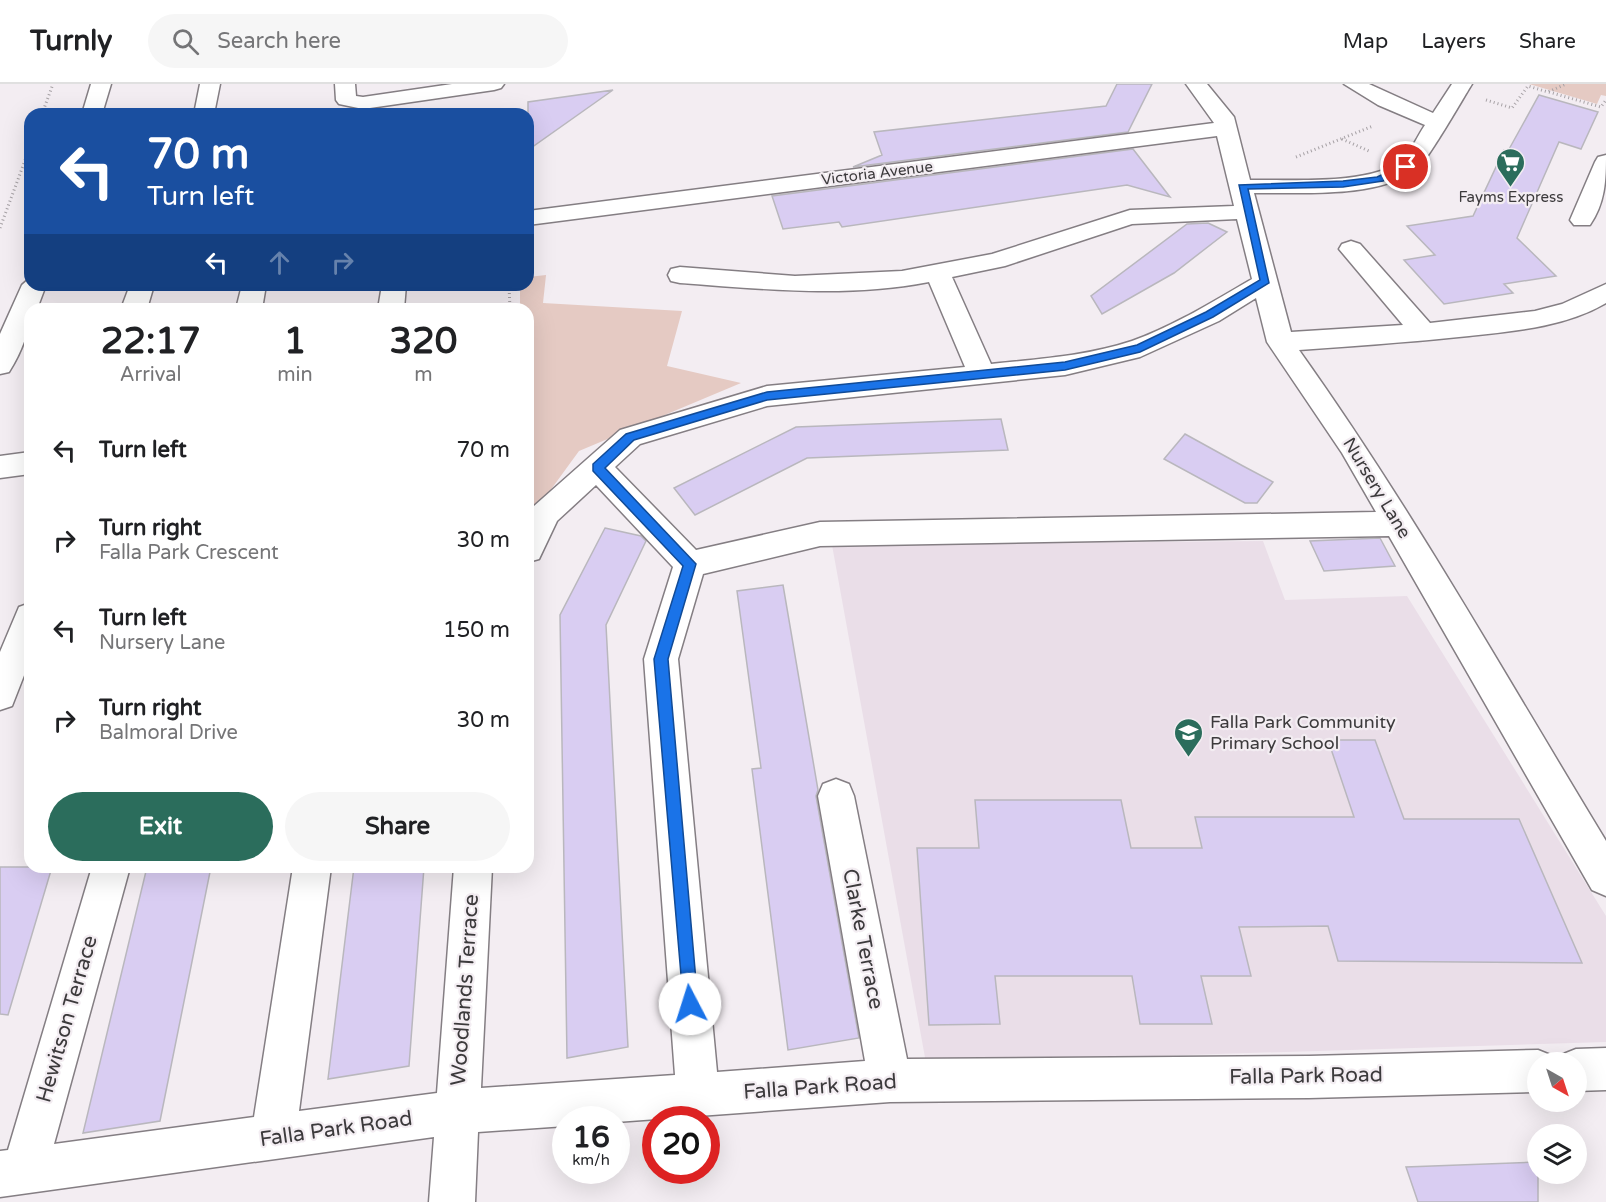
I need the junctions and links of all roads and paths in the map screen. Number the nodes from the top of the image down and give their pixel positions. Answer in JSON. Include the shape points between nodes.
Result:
{"nodes":[{"id":1,"x":53,"y":84,"type":"edge"},
{"id":2,"x":101,"y":84,"type":"edge"},
{"id":3,"x":210,"y":84,"type":"edge"},
{"id":4,"x":345,"y":84,"type":"edge"},
{"id":5,"x":494,"y":84,"type":"edge"},
{"id":6,"x":1196,"y":84,"type":"edge"},
{"id":7,"x":1353,"y":84,"type":"edge"},
{"id":8,"x":1462,"y":84,"type":"edge"},
{"id":9,"x":1566,"y":84,"type":"edge"},
{"id":10,"x":1548,"y":92,"type":"junction"},
{"id":11,"x":1606,"y":100,"type":"edge"},
{"id":12,"x":44,"y":108,"type":"edge"},
{"id":13,"x":94,"y":108,"type":"edge"},
{"id":14,"x":205,"y":108,"type":"edge"},
{"id":15,"x":361,"y":108,"type":"edge"},
{"id":16,"x":368,"y":108,"type":"edge"},
{"id":17,"x":1512,"y":108,"type":"dead end"},
{"id":18,"x":1410,"y":111,"type":"junction"},
{"id":19,"x":1437,"y":122,"type":"junction"},
{"id":20,"x":1226,"y":128,"type":"junction"},
{"id":21,"x":1606,"y":162,"type":"edge"},
{"id":22,"x":24,"y":163,"type":"edge"},
{"id":23,"x":1242,"y":187,"type":"junction"},
{"id":24,"x":534,"y":217,"type":"edge"},
{"id":25,"x":1582,"y":219,"type":"dead end"},
{"id":26,"x":0,"y":228,"type":"edge"},
{"id":27,"x":1351,"y":249,"type":"dead end"},
{"id":28,"x":937,"y":272,"type":"junction"},
{"id":29,"x":680,"y":275,"type":"dead end"},
{"id":30,"x":1266,"y":281,"type":"junction"},
{"id":31,"x":1606,"y":292,"type":"edge"},
{"id":32,"x":24,"y":309,"type":"edge"},
{"id":33,"x":1424,"y":332,"type":"junction"},
{"id":34,"x":1280,"y":342,"type":"junction"},
{"id":35,"x":0,"y":365,"type":"edge"},
{"id":36,"x":982,"y":374,"type":"junction"},
{"id":37,"x":24,"y":464,"type":"edge"},
{"id":38,"x":0,"y":467,"type":"edge"},
{"id":39,"x":597,"y":467,"type":"junction"},
{"id":40,"x":1400,"y":524,"type":"junction"},
{"id":41,"x":534,"y":537,"type":"edge"},
{"id":42,"x":690,"y":564,"type":"junction"},
{"id":43,"x":24,"y":633,"type":"edge"},
{"id":44,"x":0,"y":695,"type":"edge"},
{"id":45,"x":836,"y":796,"type":"dead end"},
{"id":46,"x":109,"y":873,"type":"edge"},
{"id":47,"x":311,"y":873,"type":"edge"},
{"id":48,"x":473,"y":873,"type":"edge"},
{"id":49,"x":1606,"y":877,"type":"edge"},
{"id":50,"x":1527,"y":1071,"type":"edge"},
{"id":51,"x":890,"y":1081,"type":"junction"},
{"id":52,"x":698,"y":1096,"type":"junction"},
{"id":53,"x":456,"y":1112,"type":"junction"},
{"id":54,"x":273,"y":1138,"type":"junction"},
{"id":55,"x":12,"y":1173,"type":"edge"},
{"id":56,"x":452,"y":1202,"type":"edge"}],
"edges":[{"from":1,"to":12,"type":"path"},
{"from":2,"to":13,"type":"street"},
{"from":3,"to":14,"type":"street"},
{"from":4,"to":15,"type":"street","via":[[346,100]]},
{"from":5,"to":16,"type":"street"},
{"from":6,"to":20,"type":"street","name":"Nursery Lane","via":[[1223,117]]},
{"from":7,"to":18,"type":"street"},
{"from":8,"to":19,"type":"street"},
{"from":9,"to":10,"type":"path"},
{"from":10,"to":11,"type":"path","via":[[1601,107]]},
{"from":10,"to":17,"type":"path","via":[[1528,86]]},
{"from":18,"to":19,"type":"street"},
{"from":18,"to":23,"type":"path","via":[[1285,161]]},
{"from":19,"to":23,"type":"street","via":[[1410,164],[1380,179]]},
{"from":20,"to":23,"type":"street","name":"Nursery Lane"},
{"from":20,"to":24,"type":"street","name":"Victoria Avenue"},
{"from":21,"to":25,"type":"street"},
{"from":22,"to":26,"type":"path"},
{"from":23,"to":28,"type":"street","via":[[1130,216],[996,261]]},
{"from":23,"to":30,"type":"street","name":"Nursery Lane"},
{"from":27,"to":33,"type":"street"},
{"from":28,"to":29,"type":"street","via":[[902,279],[795,284]]},
{"from":28,"to":36,"type":"street"},
{"from":30,"to":34,"type":"street","name":"Nursery Lane"},
{"from":30,"to":36,"type":"street","via":[[1210,315],[1140,348],[1065,366]]},
{"from":31,"to":33,"type":"street","via":[[1570,312],[1543,319]]},
{"from":32,"to":35,"type":"street"},
{"from":33,"to":34,"type":"street"},
{"from":34,"to":40,"type":"street","name":"Nursery Lane"},
{"from":36,"to":39,"type":"street","via":[[767,396],[630,437]]},
{"from":37,"to":38,"type":"street"},
{"from":39,"to":41,"type":"street","via":[[545,514]]},
{"from":39,"to":42,"type":"street"},
{"from":40,"to":42,"type":"street","via":[[820,534]]},
{"from":40,"to":49,"type":"street","name":"Nursery Lane"},
{"from":42,"to":52,"type":"street","via":[[661,659]]},
{"from":43,"to":44,"type":"street"},
{"from":45,"to":51,"type":"street","name":"Clarke Terrace"},
{"from":46,"to":55,"type":"street","name":"Hewitson Terrace"},
{"from":47,"to":54,"type":"street"},
{"from":48,"to":53,"type":"street","name":"Woodlands Terrace"},
{"from":50,"to":51,"type":"street","name":"Falla Park Road"},
{"from":51,"to":52,"type":"street","name":"Falla Park Road"},
{"from":52,"to":53,"type":"street","name":"Falla Park Road"},
{"from":53,"to":54,"type":"street","name":"Falla Park Road"},
{"from":53,"to":56,"type":"street","name":"Woodlands Terrace"},
{"from":54,"to":55,"type":"street","name":"Falla Park Road"}]}
